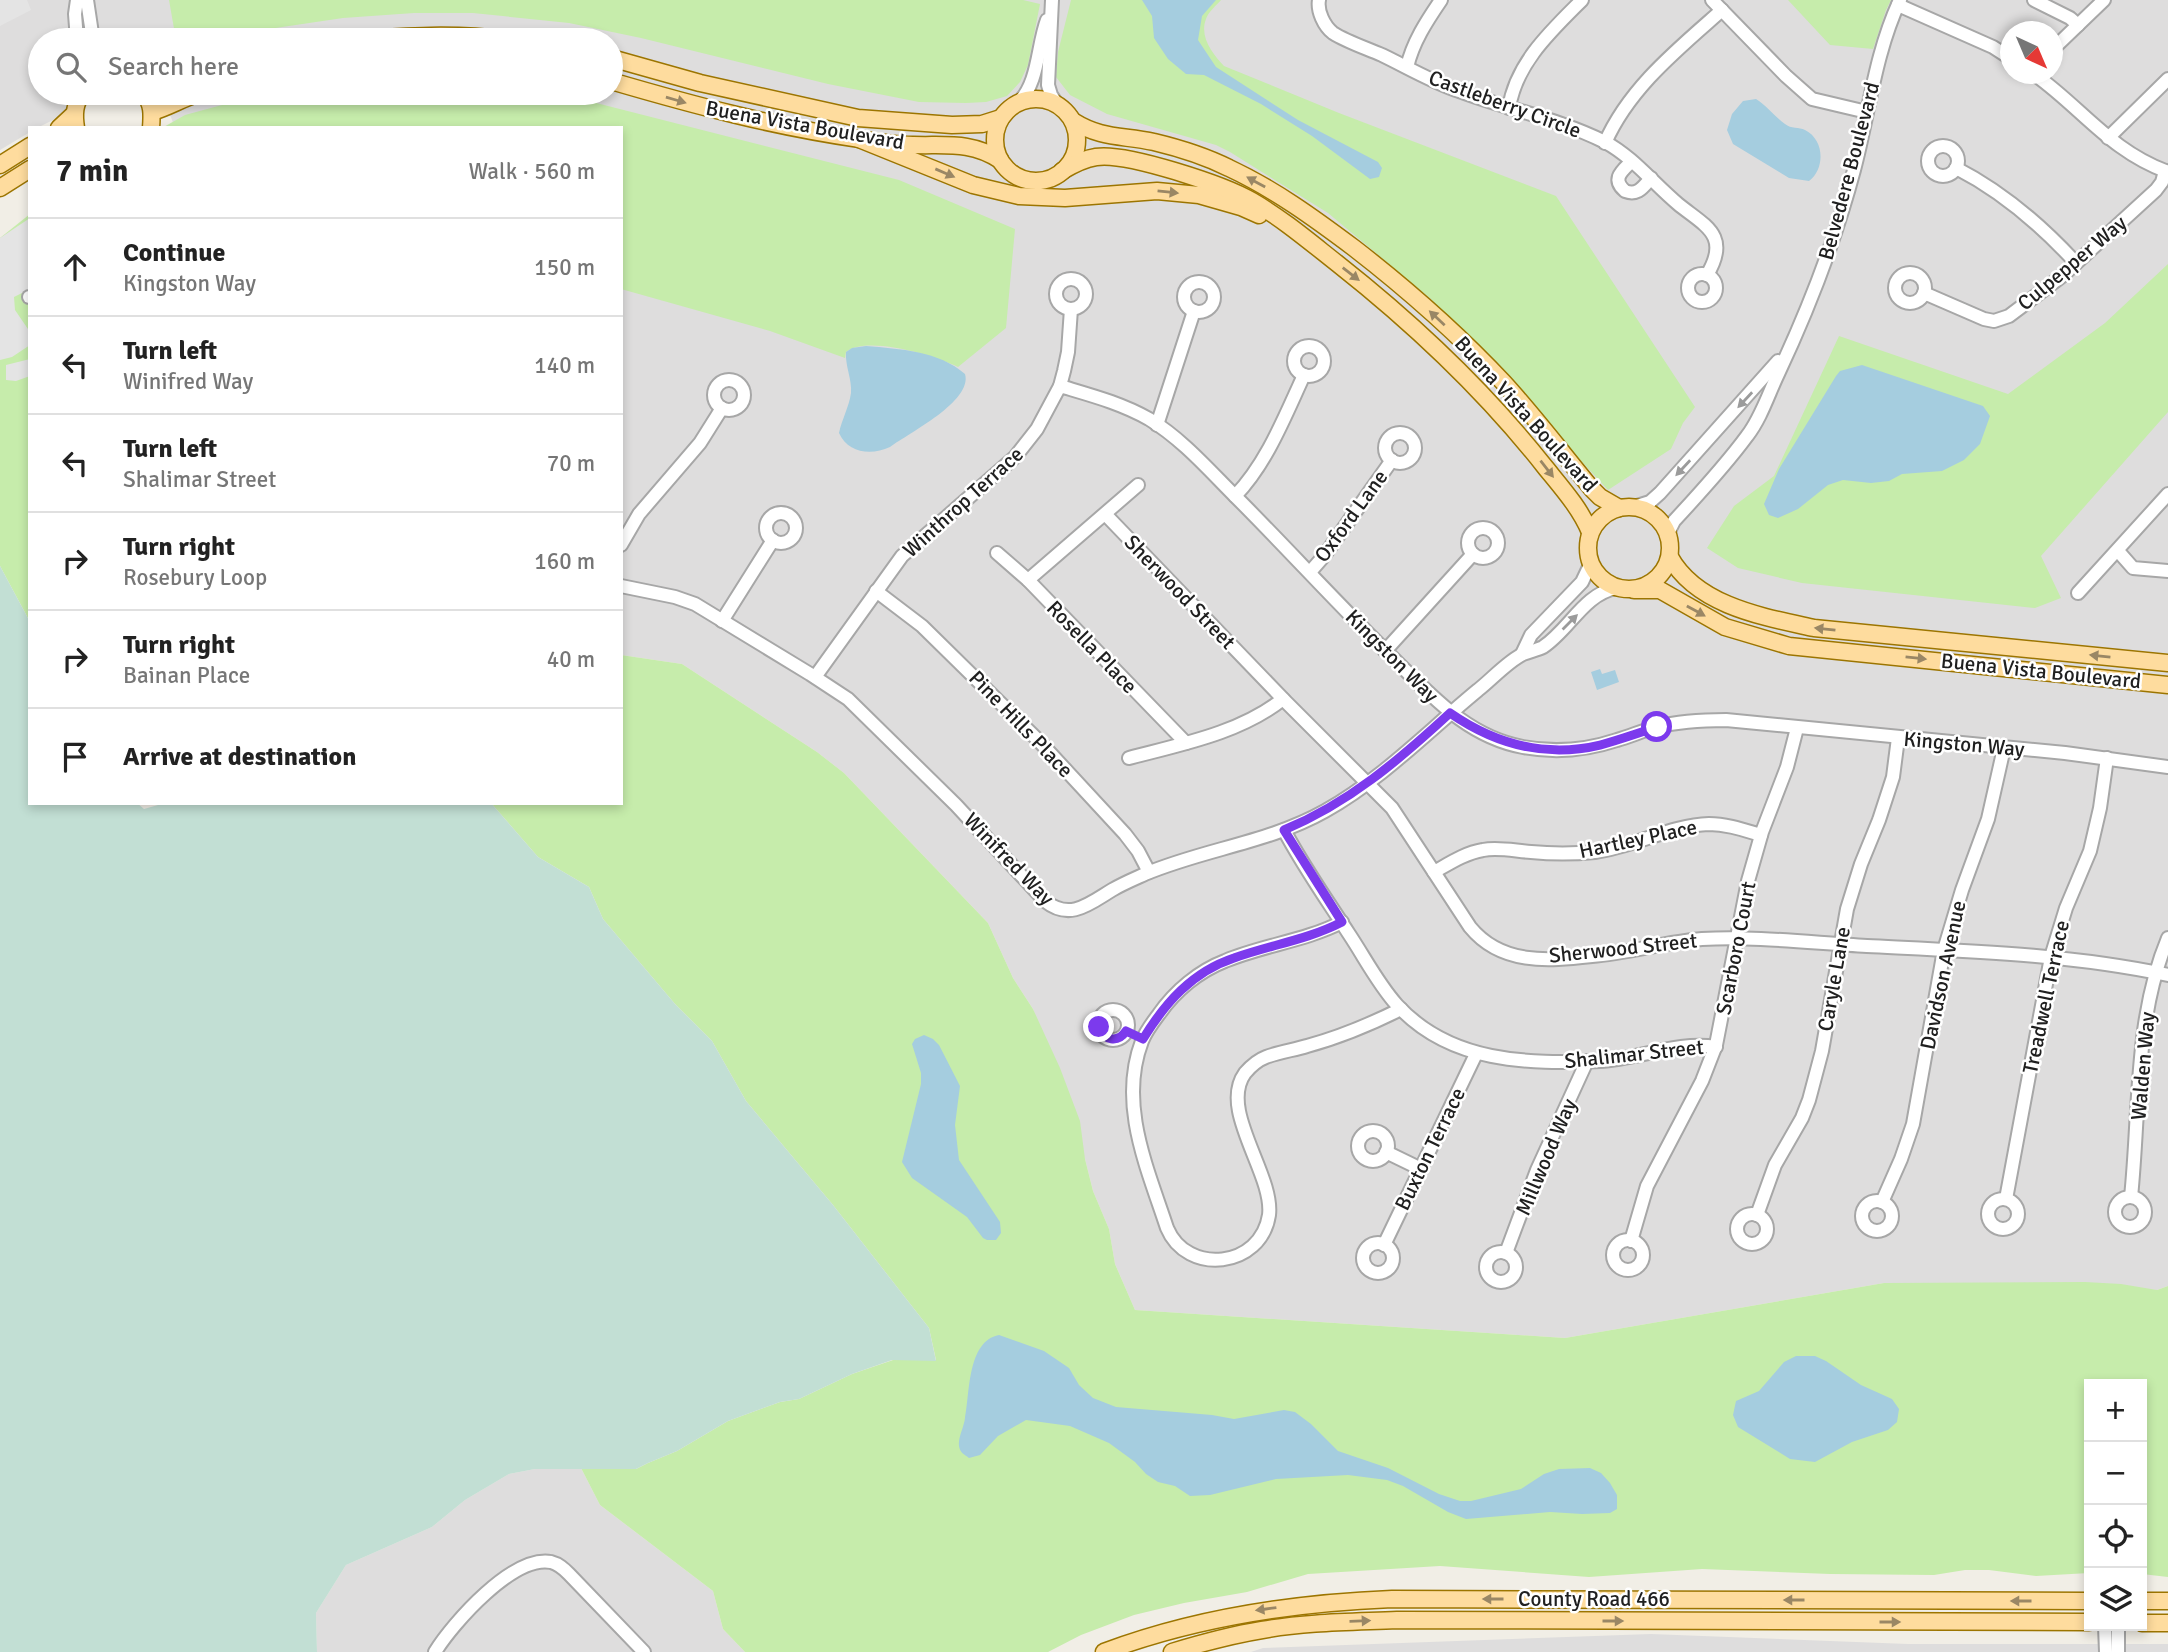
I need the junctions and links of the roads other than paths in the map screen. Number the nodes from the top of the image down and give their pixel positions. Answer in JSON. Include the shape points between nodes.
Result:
{"nodes":[{"id":1,"x":77,"y":0,"type":"edge"},
{"id":2,"x":88,"y":0,"type":"edge"},
{"id":3,"x":1319,"y":0,"type":"edge"},
{"id":4,"x":1441,"y":0,"type":"edge"},
{"id":5,"x":1581,"y":0,"type":"edge"},
{"id":6,"x":1712,"y":0,"type":"edge"},
{"id":7,"x":2034,"y":0,"type":"edge"},
{"id":8,"x":2104,"y":0,"type":"edge"},
{"id":9,"x":1899,"y":3,"type":"edge"},
{"id":10,"x":1051,"y":5,"type":"edge"},
{"id":11,"x":1721,"y":10,"type":"junction"},
{"id":12,"x":2078,"y":25,"type":"junction"},
{"id":13,"x":76,"y":28,"type":"edge"},
{"id":14,"x":92,"y":28,"type":"edge"},
{"id":15,"x":2063,"y":40,"type":"edge"},
{"id":16,"x":2000,"y":52,"type":"edge"},
{"id":17,"x":623,"y":61,"type":"edge"},
{"id":18,"x":1407,"y":67,"type":"junction"},
{"id":19,"x":2168,"y":79,"type":"edge"},
{"id":20,"x":623,"y":84,"type":"edge"},
{"id":21,"x":2046,"y":84,"type":"edge"},
{"id":22,"x":1018,"y":103,"type":"junction"},
{"id":23,"x":1057,"y":104,"type":"junction"},
{"id":24,"x":173,"y":105,"type":"edge"},
{"id":25,"x":1509,"y":108,"type":"junction"},
{"id":26,"x":1867,"y":112,"type":"junction"},
{"id":27,"x":1001,"y":118,"type":"junction"},
{"id":28,"x":152,"y":120,"type":"edge"},
{"id":29,"x":1073,"y":121,"type":"junction"},
{"id":30,"x":2108,"y":138,"type":"junction"},
{"id":31,"x":859,"y":139,"type":"junction"},
{"id":32,"x":1605,"y":143,"type":"junction"},
{"id":33,"x":28,"y":147,"type":"edge"},
{"id":34,"x":1000,"y":160,"type":"junction"},
{"id":35,"x":1631,"y":162,"type":"junction"},
{"id":36,"x":0,"y":165,"type":"edge"},
{"id":37,"x":1956,"y":168,"type":"dead end"},
{"id":38,"x":28,"y":170,"type":"edge"},
{"id":39,"x":1062,"y":171,"type":"junction"},
{"id":40,"x":2167,"y":172,"type":"edge"},
{"id":41,"x":1651,"y":178,"type":"junction"},
{"id":42,"x":0,"y":188,"type":"edge"},
{"id":43,"x":1298,"y":232,"type":"junction"},
{"id":44,"x":2076,"y":264,"type":"junction"},
{"id":45,"x":1707,"y":275,"type":"dead end"},
{"id":46,"x":1924,"y":293,"type":"dead end"},
{"id":47,"x":1071,"y":309,"type":"dead end"},
{"id":48,"x":1194,"y":311,"type":"dead end"},
{"id":49,"x":1793,"y":341,"type":"junction"},
{"id":50,"x":1304,"y":375,"type":"dead end"},
{"id":51,"x":1059,"y":386,"type":"junction"},
{"id":52,"x":722,"y":408,"type":"dead end"},
{"id":53,"x":1157,"y":425,"type":"junction"},
{"id":54,"x":1392,"y":460,"type":"dead end"},
{"id":55,"x":1138,"y":485,"type":"dead end"},
{"id":56,"x":2168,"y":494,"type":"edge"},
{"id":57,"x":1236,"y":496,"type":"junction"},
{"id":58,"x":1627,"y":507,"type":"junction"},
{"id":59,"x":1106,"y":514,"type":"junction"},
{"id":60,"x":1590,"y":532,"type":"junction"},
{"id":61,"x":1668,"y":533,"type":"junction"},
{"id":62,"x":773,"y":540,"type":"dead end"},
{"id":63,"x":623,"y":542,"type":"edge"},
{"id":64,"x":2118,"y":551,"type":"junction"},
{"id":65,"x":997,"y":552,"type":"dead end"},
{"id":66,"x":1473,"y":554,"type":"dead end"},
{"id":67,"x":1670,"y":557,"type":"junction"},
{"id":68,"x":1590,"y":565,"type":"junction"},
{"id":69,"x":2168,"y":571,"type":"edge"},
{"id":70,"x":1310,"y":572,"type":"junction"},
{"id":71,"x":1028,"y":580,"type":"junction"},
{"id":72,"x":623,"y":586,"type":"edge"},
{"id":73,"x":1616,"y":588,"type":"junction"},
{"id":74,"x":1634,"y":590,"type":"junction"},
{"id":75,"x":876,"y":592,"type":"junction"},
{"id":76,"x":2078,"y":593,"type":"dead end"},
{"id":77,"x":722,"y":621,"type":"junction"},
{"id":78,"x":1385,"y":651,"type":"junction"},
{"id":79,"x":1522,"y":654,"type":"junction"},
{"id":80,"x":2168,"y":663,"type":"edge"},
{"id":81,"x":815,"y":677,"type":"junction"},
{"id":82,"x":2168,"y":685,"type":"edge"},
{"id":83,"x":1283,"y":699,"type":"junction"},
{"id":84,"x":1450,"y":713,"type":"junction"},
{"id":85,"x":1797,"y":728,"type":"junction"},
{"id":86,"x":1898,"y":738,"type":"junction"},
{"id":87,"x":1186,"y":743,"type":"junction"},
{"id":88,"x":2004,"y":748,"type":"junction"},
{"id":89,"x":1129,"y":758,"type":"dead end"},
{"id":90,"x":2107,"y":758,"type":"junction"},
{"id":91,"x":2168,"y":767,"type":"edge"},
{"id":92,"x":1368,"y":784,"type":"junction"},
{"id":93,"x":1284,"y":830,"type":"junction"},
{"id":94,"x":1761,"y":835,"type":"junction"},
{"id":95,"x":1149,"y":872,"type":"junction"},
{"id":96,"x":1434,"y":872,"type":"junction"},
{"id":97,"x":1342,"y":922,"type":"junction"},
{"id":98,"x":2168,"y":938,"type":"edge"},
{"id":99,"x":1735,"y":939,"type":"junction"},
{"id":100,"x":1840,"y":944,"type":"junction"},
{"id":101,"x":1944,"y":950,"type":"junction"},
{"id":102,"x":2051,"y":957,"type":"junction"},
{"id":103,"x":2162,"y":974,"type":"edge"},
{"id":104,"x":1401,"y":1009,"type":"junction"},
{"id":105,"x":1126,"y":1031,"type":"dead end"},
{"id":106,"x":1143,"y":1039,"type":"junction"},
{"id":107,"x":1716,"y":1046,"type":"junction"},
{"id":108,"x":1476,"y":1054,"type":"junction"},
{"id":109,"x":1587,"y":1061,"type":"junction"},
{"id":110,"x":1386,"y":1152,"type":"dead end"},
{"id":111,"x":1421,"y":1169,"type":"junction"},
{"id":112,"x":2132,"y":1197,"type":"dead end"},
{"id":113,"x":2006,"y":1199,"type":"dead end"},
{"id":114,"x":1882,"y":1202,"type":"dead end"},
{"id":115,"x":1757,"y":1215,"type":"dead end"},
{"id":116,"x":1631,"y":1241,"type":"dead end"},
{"id":117,"x":1384,"y":1245,"type":"dead end"},
{"id":118,"x":1506,"y":1253,"type":"dead end"},
{"id":119,"x":2084,"y":1601,"type":"edge"},
{"id":120,"x":2147,"y":1601,"type":"edge"},
{"id":121,"x":2168,"y":1601,"type":"edge"},
{"id":122,"x":2084,"y":1622,"type":"edge"},
{"id":123,"x":2147,"y":1623,"type":"edge"},
{"id":124,"x":2168,"y":1623,"type":"edge"},
{"id":125,"x":2105,"y":1631,"type":"edge"},
{"id":126,"x":2118,"y":1631,"type":"edge"},
{"id":127,"x":435,"y":1652,"type":"edge"},
{"id":128,"x":644,"y":1652,"type":"edge"},
{"id":129,"x":1104,"y":1652,"type":"edge"},
{"id":130,"x":1172,"y":1652,"type":"edge"},
{"id":131,"x":2106,"y":1652,"type":"edge"},
{"id":132,"x":2118,"y":1652,"type":"edge"}],
"edges":[{"from":1,"to":13,"type":"street"},
{"from":2,"to":14,"type":"street"},
{"from":3,"to":18,"type":"street","name":"Castleberry Circle","via":[[1320,12],[1332,32]]},
{"from":4,"to":18,"type":"street","via":[[1421,30]]},
{"from":5,"to":25,"type":"street","via":[[1545,37],[1517,76]]},
{"from":6,"to":11,"type":"street"},
{"from":7,"to":12,"type":"street"},
{"from":8,"to":12,"type":"street"},
{"from":9,"to":16,"type":"street"},
{"from":9,"to":26,"type":"street","name":"Belvedere Boulevard","via":[[1881,49]]},
{"from":10,"to":22,"type":"street","via":[[1031,85]]},
{"from":10,"to":23,"type":"street","via":[[1048,85]]},
{"from":11,"to":26,"type":"street","via":[[1812,99]]},
{"from":11,"to":32,"type":"street","via":[[1644,83]]},
{"from":12,"to":15,"type":"street"},
{"from":17,"to":27,"type":"main road","name":"Buena Vista Boulevard","via":[[858,118],[952,125]]},
{"from":18,"to":25,"type":"street","name":"Castleberry Circle"},
{"from":19,"to":30,"type":"street"},
{"from":20,"to":31,"type":"main road","name":"Buena Vista Boulevard","one_way":true,"via":[[713,110]]},
{"from":21,"to":30,"type":"street"},
{"from":22,"to":23,"type":"main road","via":[[1044,99]]},
{"from":22,"to":27,"type":"main road"},
{"from":23,"to":29,"type":"main road"},
{"from":24,"to":28,"type":"main road"},
{"from":25,"to":32,"type":"street","name":"Castleberry Circle"},
{"from":26,"to":49,"type":"street","name":"Belvedere Boulevard","via":[[1843,213]]},
{"from":27,"to":34,"type":"main road","via":[[995,146]]},
{"from":29,"to":39,"type":"main road","via":[[1077,142]]},
{"from":58,"to":29,"type":"main road","name":"Buena Vista Boulevard","one_way":true,"via":[[1592,489],[1503,383],[1446,326],[1316,219],[1227,166],[1154,142],[1089,131]]},
{"from":30,"to":40,"type":"street"},
{"from":31,"to":34,"type":"main road","name":"Buena Vista Boulevard","via":[[967,145]]},
{"from":31,"to":43,"type":"main road","one_way":true,"via":[[974,185],[1019,196],[1065,198],[1157,191],[1199,195]]},
{"from":32,"to":35,"type":"street","name":"Castleberry Circle"},
{"from":33,"to":36,"type":"main road"},
{"from":34,"to":39,"type":"main road","via":[[1021,178],[1042,180]]},
{"from":35,"to":41,"type":"street","name":"Castleberry Circle"},
{"from":35,"to":41,"type":"street","via":[[1618,177],[1625,191],[1637,192]]},
{"from":37,"to":44,"type":"street","via":[[2013,202]]},
{"from":38,"to":42,"type":"main road"},
{"from":39,"to":43,"type":"main road","name":"Buena Vista Boulevard","via":[[1098,156],[1133,160],[1210,182],[1251,200]]},
{"from":40,"to":44,"type":"street","name":"Culpepper Way","via":[[2156,190]]},
{"from":41,"to":45,"type":"street","name":"Castleberry Circle","via":[[1713,232],[1717,248]]},
{"from":43,"to":60,"type":"main road","name":"Buena Vista Boulevard","one_way":true,"via":[[1394,308],[1460,372],[1527,444],[1575,504]]},
{"from":44,"to":46,"type":"street","name":"Culpepper Way","via":[[2009,317],[1994,321]]},
{"from":47,"to":51,"type":"street","name":"Winthrop Terrace","via":[[1068,352]]},
{"from":48,"to":53,"type":"street"},
{"from":49,"to":58,"type":"street","name":"Belvedere Boulevard","one_way":true,"via":[[1768,375],[1660,493],[1650,502]]},
{"from":49,"to":61,"type":"street","name":"Belvedere Boulevard","via":[[1748,436]]},
{"from":50,"to":57,"type":"street","via":[[1264,456]]},
{"from":51,"to":53,"type":"street","name":"Kingston Way","via":[[1105,399]]},
{"from":51,"to":75,"type":"street","name":"Winthrop Terrace","via":[[1028,443],[913,545]]},
{"from":52,"to":63,"type":"street","via":[[700,443],[639,514]]},
{"from":53,"to":57,"type":"street","name":"Kingston Way"},
{"from":54,"to":70,"type":"street","name":"Oxford Lane"},
{"from":55,"to":59,"type":"street"},
{"from":56,"to":64,"type":"street"},
{"from":57,"to":70,"type":"street","name":"Kingston Way"},
{"from":58,"to":60,"type":"main road","name":"Buena Vista Boulevard","via":[[1607,513]]},
{"from":58,"to":61,"type":"main road","name":"Buena Vista Boulevard","via":[[1655,515]]},
{"from":59,"to":71,"type":"street"},
{"from":59,"to":83,"type":"street","name":"Sherwood Street"},
{"from":60,"to":68,"type":"main road","name":"Buena Vista Boulevard"},
{"from":61,"to":67,"type":"main road"},
{"from":62,"to":77,"type":"street"},
{"from":64,"to":69,"type":"street","via":[[2133,568]]},
{"from":64,"to":76,"type":"street"},
{"from":65,"to":71,"type":"street","name":"Rosella Place"},
{"from":66,"to":78,"type":"street"},
{"from":67,"to":74,"type":"main road","via":[[1657,579]]},
{"from":80,"to":67,"type":"main road","name":"Buena Vista Boulevard","one_way":true,"via":[[1760,617],[1688,582]]},
{"from":68,"to":73,"type":"main road","via":[[1605,583]]},
{"from":68,"to":79,"type":"street","via":[[1582,582],[1531,635]]},
{"from":70,"to":78,"type":"street","name":"Kingston Way"},
{"from":71,"to":87,"type":"street","name":"Rosella Place"},
{"from":72,"to":77,"type":"street","name":"Winifred Way","via":[[685,600]]},
{"from":73,"to":74,"type":"main road","name":"Buena Vista Boulevard"},
{"from":79,"to":73,"type":"street","one_way":true,"via":[[1553,640],[1597,595]]},
{"from":74,"to":82,"type":"main road","name":"Buena Vista Boulevard","one_way":true,"via":[[1660,590],[1725,627],[1789,646]]},
{"from":75,"to":81,"type":"street","name":"Winthrop Terrace"},
{"from":75,"to":95,"type":"street","name":"Pine Hills Place","via":[[933,635],[1039,741],[1125,834]]},
{"from":77,"to":81,"type":"street","name":"Winifred Way"},
{"from":78,"to":84,"type":"street","name":"Kingston Way"},
{"from":79,"to":84,"type":"street","name":"Winifred Way"},
{"from":81,"to":95,"type":"street","name":"Winifred Way","via":[[848,699],[884,733],[1053,907],[1062,911],[1083,908]]},
{"from":83,"to":87,"type":"street","via":[[1251,719]]},
{"from":83,"to":92,"type":"street","name":"Sherwood Street"},
{"from":84,"to":85,"type":"street","name":"Kingston Way","via":[[1506,743],[1558,750],[1598,746],[1657,727],[1700,720]]},
{"from":84,"to":92,"type":"street","name":"Winifred Way"},
{"from":85,"to":86,"type":"street","name":"Kingston Way"},
{"from":85,"to":94,"type":"street","name":"Scarboro Court"},
{"from":86,"to":88,"type":"street","name":"Kingston Way"},
{"from":86,"to":100,"type":"street","name":"Caryle Lane","via":[[1893,777],[1854,884]]},
{"from":87,"to":89,"type":"street"},
{"from":88,"to":90,"type":"street","name":"Kingston Way"},
{"from":88,"to":101,"type":"street","name":"Davidson Avenue","via":[[1989,819]]},
{"from":90,"to":91,"type":"street","name":"Kingston Way"},
{"from":90,"to":102,"type":"street","name":"Treadwell Terrace","via":[[2090,851]]},
{"from":92,"to":93,"type":"street","name":"Winifred Way"},
{"from":92,"to":96,"type":"street","name":"Sherwood Street","via":[[1399,816]]},
{"from":93,"to":95,"type":"street","name":"Winifred Way"},
{"from":93,"to":97,"type":"street","name":"Shalimar Street"},
{"from":94,"to":96,"type":"street","name":"Hartley Place","via":[[1724,825],[1696,825],[1597,852],[1480,850]]},
{"from":94,"to":99,"type":"street","name":"Scarboro Court"},
{"from":96,"to":99,"type":"street","name":"Sherwood Street","via":[[1478,937],[1508,955],[1572,958]]},
{"from":97,"to":104,"type":"street","name":"Shalimar Street"},
{"from":97,"to":106,"type":"street","via":[[1206,970],[1163,1008]]},
{"from":98,"to":103,"type":"street","name":"Walden Way"},
{"from":99,"to":100,"type":"street","name":"Sherwood Street"},
{"from":99,"to":107,"type":"street","name":"Scarboro Court"},
{"from":100,"to":101,"type":"street","name":"Sherwood Street"},
{"from":100,"to":115,"type":"street","name":"Caryle Lane","via":[[1809,1100],[1775,1165]]},
{"from":101,"to":102,"type":"street","name":"Sherwood Street"},
{"from":101,"to":114,"type":"street","name":"Davidson Avenue","via":[[1913,1124]]},
{"from":102,"to":103,"type":"street","name":"Sherwood Street"},
{"from":102,"to":113,"type":"street","name":"Treadwell Terrace"},
{"from":103,"to":112,"type":"street","name":"Walden Way","via":[[2143,1037]]},
{"from":104,"to":106,"type":"street","via":[[1353,1030],[1265,1057],[1243,1075],[1238,1102],[1269,1215],[1254,1244],[1226,1259],[1201,1259],[1182,1250],[1170,1236],[1135,1128],[1134,1073]]},
{"from":104,"to":108,"type":"street","name":"Shalimar Street","via":[[1437,1038]]},
{"from":105,"to":106,"type":"street"},
{"from":107,"to":109,"type":"street","name":"Shalimar Street","via":[[1693,1045]]},
{"from":107,"to":116,"type":"street","name":"Scarboro Court","via":[[1647,1186]]},
{"from":108,"to":109,"type":"street","name":"Shalimar Street","via":[[1522,1061]]},
{"from":108,"to":111,"type":"street","name":"Buxton Terrace"},
{"from":109,"to":118,"type":"street","name":"Millwood Way","via":[[1537,1170]]},
{"from":110,"to":111,"type":"street"},
{"from":111,"to":117,"type":"street","name":"Buxton Terrace"},
{"from":119,"to":129,"type":"main road","name":"County Road 466","one_way":true,"via":[[1331,1601],[1204,1621]]},
{"from":120,"to":121,"type":"main road"},
{"from":130,"to":122,"type":"main road","name":"County Road 466","one_way":true,"via":[[1263,1630],[1332,1622]]},
{"from":123,"to":124,"type":"main road"},
{"from":125,"to":131,"type":"street"},
{"from":126,"to":132,"type":"street"},
{"from":127,"to":128,"type":"street","via":[[489,1591],[531,1564],[551,1562],[561,1566]]}]}
